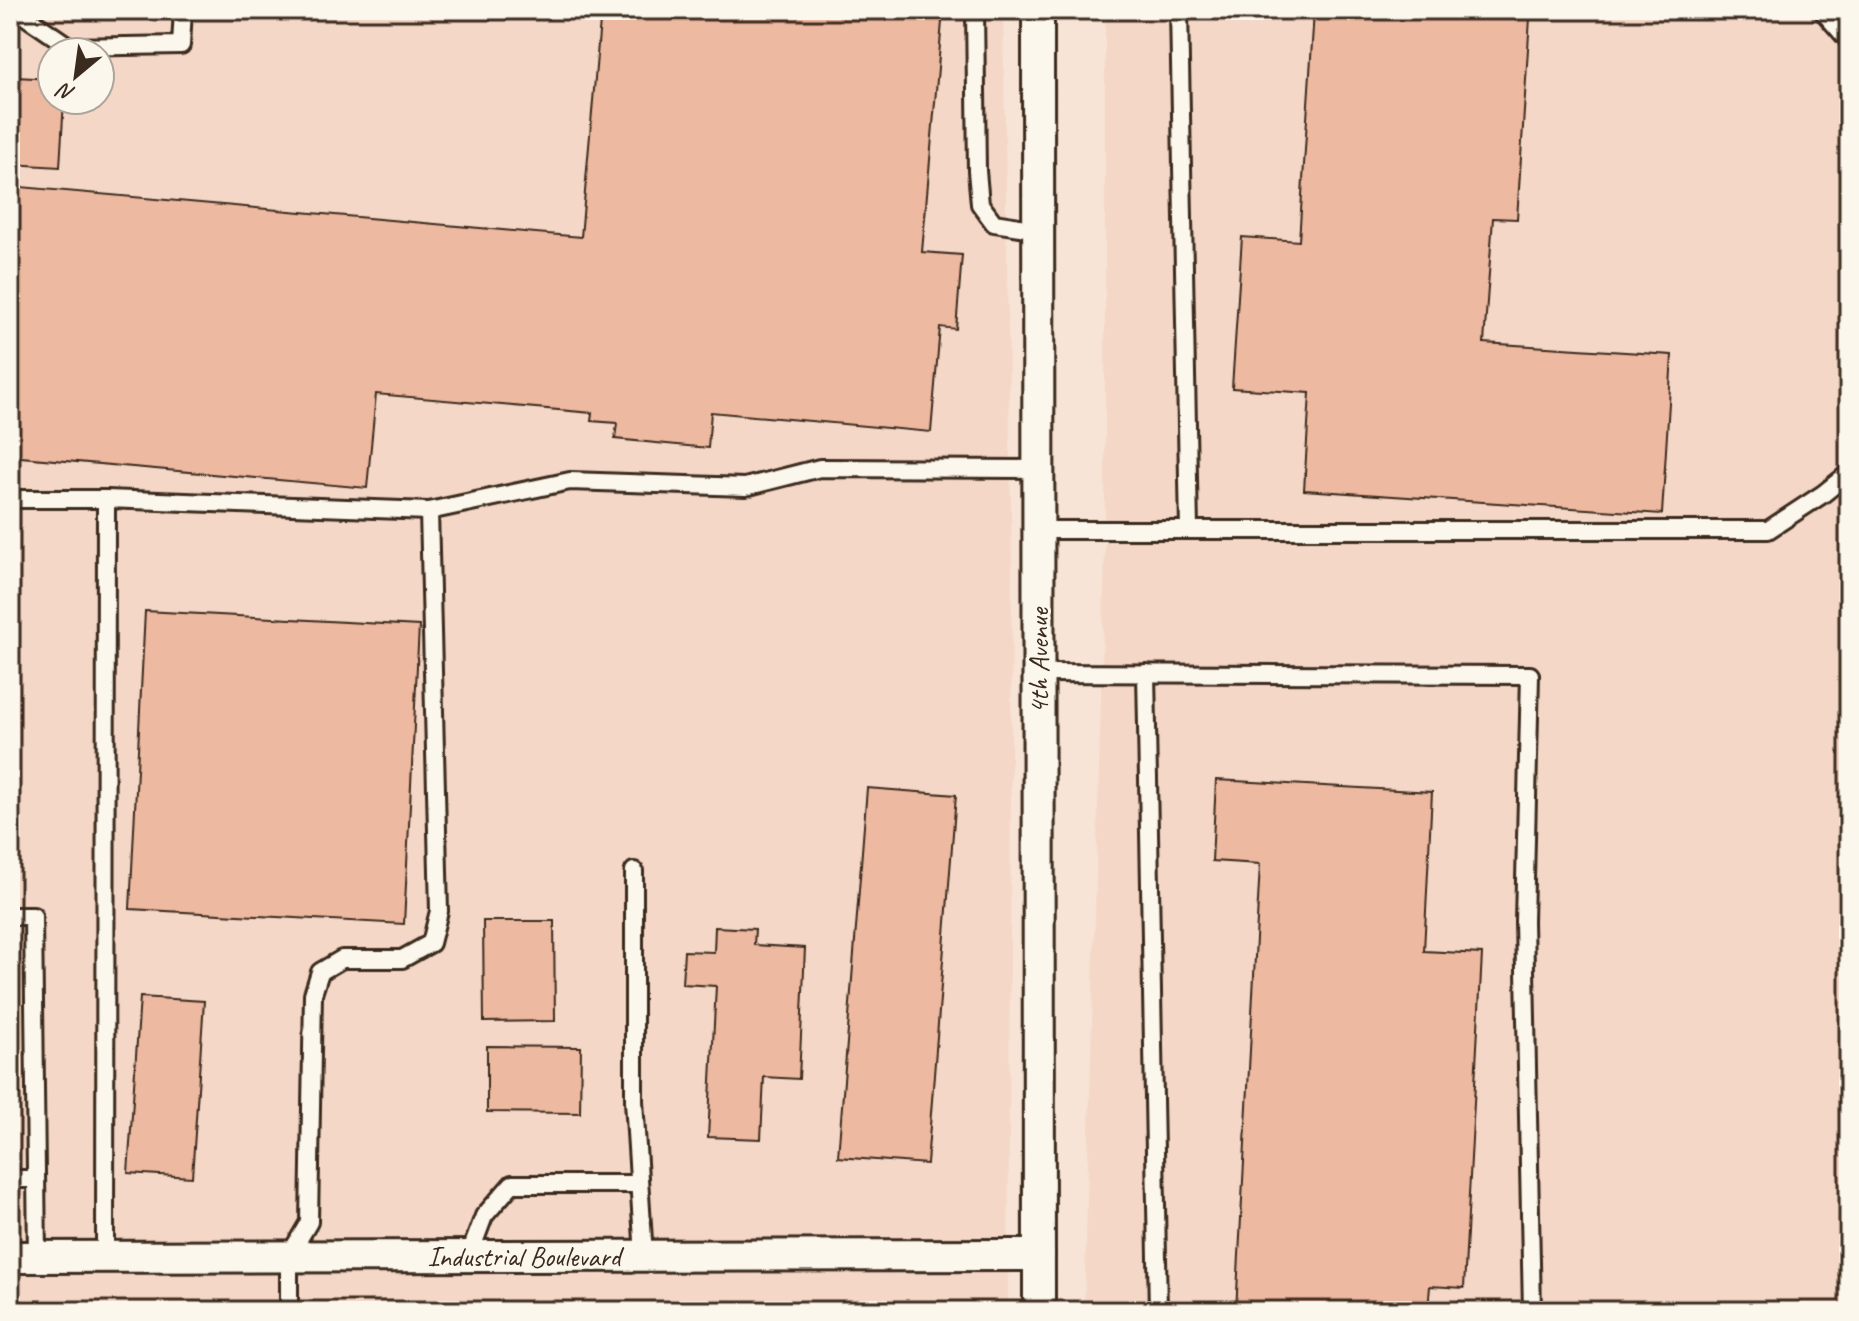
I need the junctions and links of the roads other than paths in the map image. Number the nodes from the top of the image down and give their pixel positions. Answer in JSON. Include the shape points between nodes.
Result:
{"nodes":[{"id":1,"x":16,"y":10,"type":"edge"},
{"id":2,"x":183,"y":10,"type":"edge"},
{"id":3,"x":975,"y":10,"type":"edge"},
{"id":4,"x":1038,"y":10,"type":"edge"},
{"id":5,"x":1179,"y":10,"type":"edge"},
{"id":6,"x":1822,"y":10,"type":"edge"},
{"id":7,"x":1849,"y":41,"type":"edge"},
{"id":8,"x":1039,"y":230,"type":"junction"},
{"id":9,"x":1038,"y":469,"type":"junction"},
{"id":10,"x":1849,"y":473,"type":"edge"},
{"id":11,"x":10,"y":499,"type":"edge"},
{"id":12,"x":106,"y":499,"type":"junction"},
{"id":13,"x":429,"y":511,"type":"junction"},
{"id":14,"x":1038,"y":530,"type":"junction"},
{"id":15,"x":1189,"y":530,"type":"junction"},
{"id":16,"x":1038,"y":673,"type":"junction"},
{"id":17,"x":1146,"y":673,"type":"junction"},
{"id":18,"x":634,"y":871,"type":"dead end"},
{"id":19,"x":10,"y":916,"type":"edge"},
{"id":20,"x":10,"y":1179,"type":"edge"},
{"id":21,"x":36,"y":1179,"type":"junction"},
{"id":22,"x":639,"y":1184,"type":"junction"},
{"id":23,"x":1039,"y":1255,"type":"junction"},
{"id":24,"x":289,"y":1256,"type":"junction"},
{"id":25,"x":469,"y":1256,"type":"junction"},
{"id":26,"x":644,"y":1256,"type":"junction"},
{"id":27,"x":23,"y":1257,"type":"edge"},
{"id":28,"x":105,"y":1257,"type":"junction"},
{"id":29,"x":289,"y":1311,"type":"edge"},
{"id":30,"x":1039,"y":1311,"type":"edge"},
{"id":31,"x":1158,"y":1311,"type":"edge"},
{"id":32,"x":1532,"y":1311,"type":"edge"}],
"edges":[{"from":1,"to":2,"type":"lane","via":[[70,47],[181,45]]},
{"from":3,"to":8,"type":"lane","via":[[980,204],[994,223]]},
{"from":4,"to":8,"type":"street","name":"4th Avenue"},
{"from":5,"to":15,"type":"lane"},
{"from":6,"to":7,"type":"lane"},
{"from":8,"to":9,"type":"street","name":"4th Avenue"},
{"from":9,"to":13,"type":"lane","via":[[820,468],[745,487],[570,481]]},
{"from":9,"to":14,"type":"street","name":"4th Avenue"},
{"from":10,"to":15,"type":"lane","via":[[1768,530]]},
{"from":11,"to":12,"type":"lane"},
{"from":12,"to":13,"type":"lane"},
{"from":12,"to":28,"type":"lane"},
{"from":13,"to":24,"type":"lane","via":[[439,911],[431,943],[402,959],[342,959],[320,972],[313,994],[309,1222]]},
{"from":14,"to":15,"type":"lane"},
{"from":14,"to":16,"type":"street","name":"4th Avenue"},
{"from":16,"to":17,"type":"lane"},
{"from":16,"to":23,"type":"street","name":"4th Avenue"},
{"from":17,"to":31,"type":"lane"},
{"from":17,"to":32,"type":"lane","via":[[1530,675],[1524,921]]},
{"from":18,"to":22,"type":"lane"},
{"from":19,"to":21,"type":"lane","via":[[33,916]]},
{"from":20,"to":21,"type":"lane"},
{"from":21,"to":27,"type":"lane"},
{"from":22,"to":25,"type":"lane","via":[[512,1184],[484,1216]]},
{"from":22,"to":26,"type":"lane"},
{"from":23,"to":26,"type":"street","name":"Industrial Boulevard"},
{"from":23,"to":30,"type":"street","name":"4th Avenue"},
{"from":24,"to":25,"type":"street","name":"Industrial Boulevard"},
{"from":24,"to":28,"type":"street","name":"Industrial Boulevard"},
{"from":24,"to":29,"type":"lane"},
{"from":25,"to":26,"type":"street","name":"Industrial Boulevard"},
{"from":27,"to":28,"type":"street","name":"Industrial Boulevard"}]}
